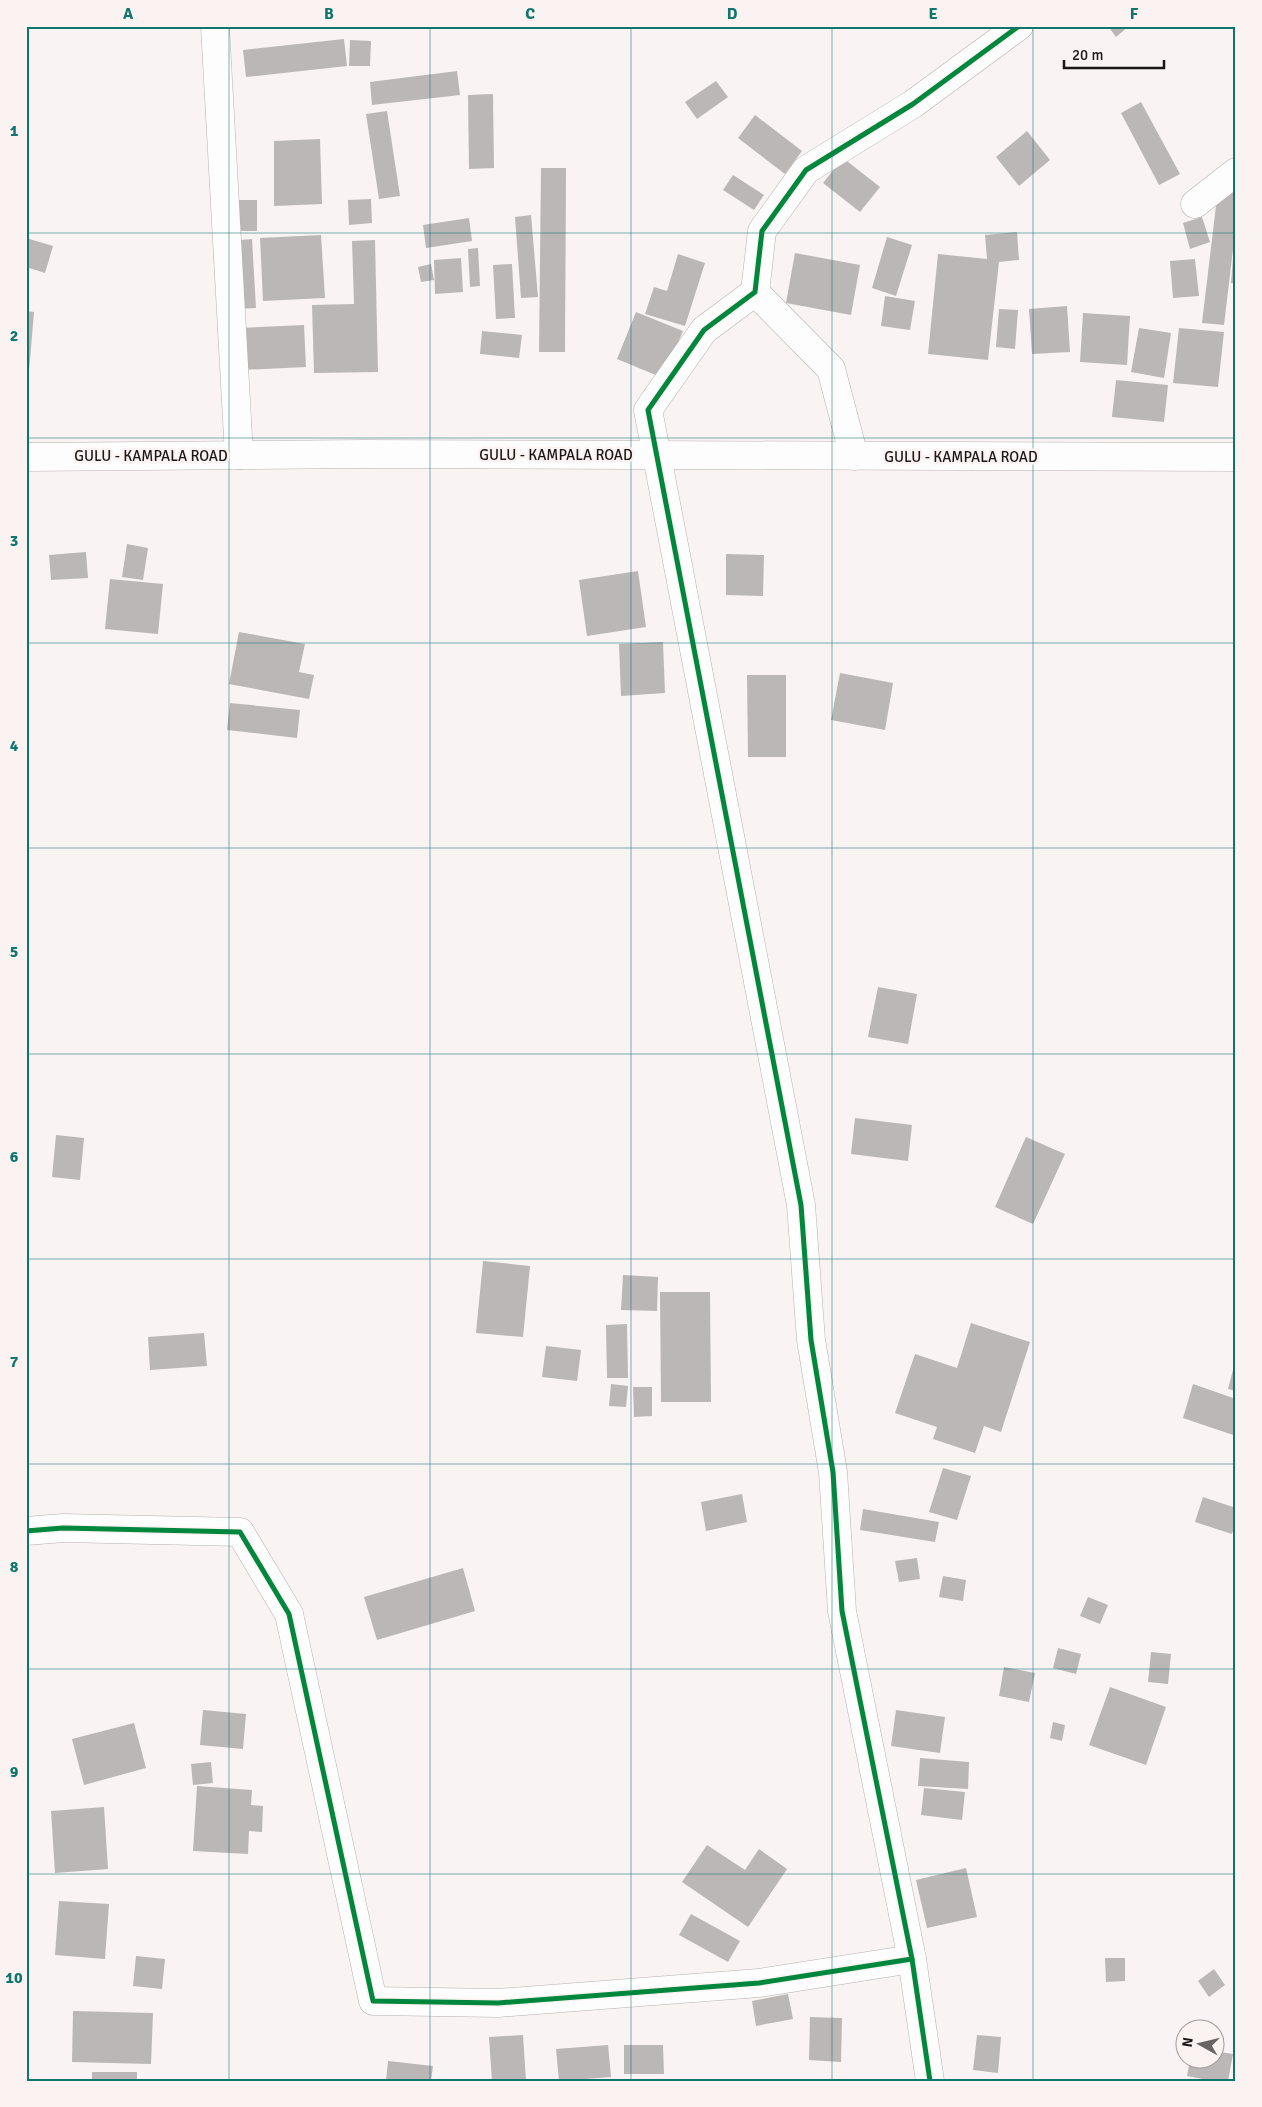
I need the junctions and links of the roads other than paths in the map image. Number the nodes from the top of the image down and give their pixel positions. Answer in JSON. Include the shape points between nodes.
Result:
{"nodes":[{"id":1,"x":216,"y":26,"type":"edge"},
{"id":2,"x":1019,"y":26,"type":"edge"},
{"id":3,"x":1236,"y":172,"type":"edge"},
{"id":4,"x":1195,"y":204,"type":"dead end"},
{"id":5,"x":755,"y":292,"type":"junction"},
{"id":6,"x":239,"y":455,"type":"junction"},
{"id":7,"x":656,"y":455,"type":"junction"},
{"id":8,"x":854,"y":456,"type":"junction"},
{"id":9,"x":26,"y":457,"type":"edge"},
{"id":10,"x":1236,"y":457,"type":"edge"},
{"id":11,"x":26,"y":1531,"type":"edge"},
{"id":12,"x":912,"y":1959,"type":"junction"},
{"id":13,"x":930,"y":2081,"type":"edge"}],
"edges":[{"from":1,"to":6,"type":"street"},
{"from":2,"to":5,"type":"street","via":[[913,104],[806,170],[762,231]]},
{"from":3,"to":4,"type":"street"},
{"from":5,"to":7,"type":"street","via":[[704,330],[648,410]]},
{"from":5,"to":8,"type":"street","via":[[831,369]]},
{"from":6,"to":7,"type":"street","name":"GULU - KAMPALA ROAD"},
{"from":6,"to":9,"type":"street","name":"GULU - KAMPALA ROAD"},
{"from":7,"to":8,"type":"street","name":"GULU - KAMPALA ROAD"},
{"from":7,"to":12,"type":"street","via":[[800,1205],[811,1340],[833,1472],[842,1611]]},
{"from":8,"to":10,"type":"street","name":"GULU - KAMPALA ROAD"},
{"from":11,"to":12,"type":"street","via":[[63,1528],[240,1532],[289,1614],[372,2001],[527,2001],[759,1982]]},
{"from":12,"to":13,"type":"street"}]}
